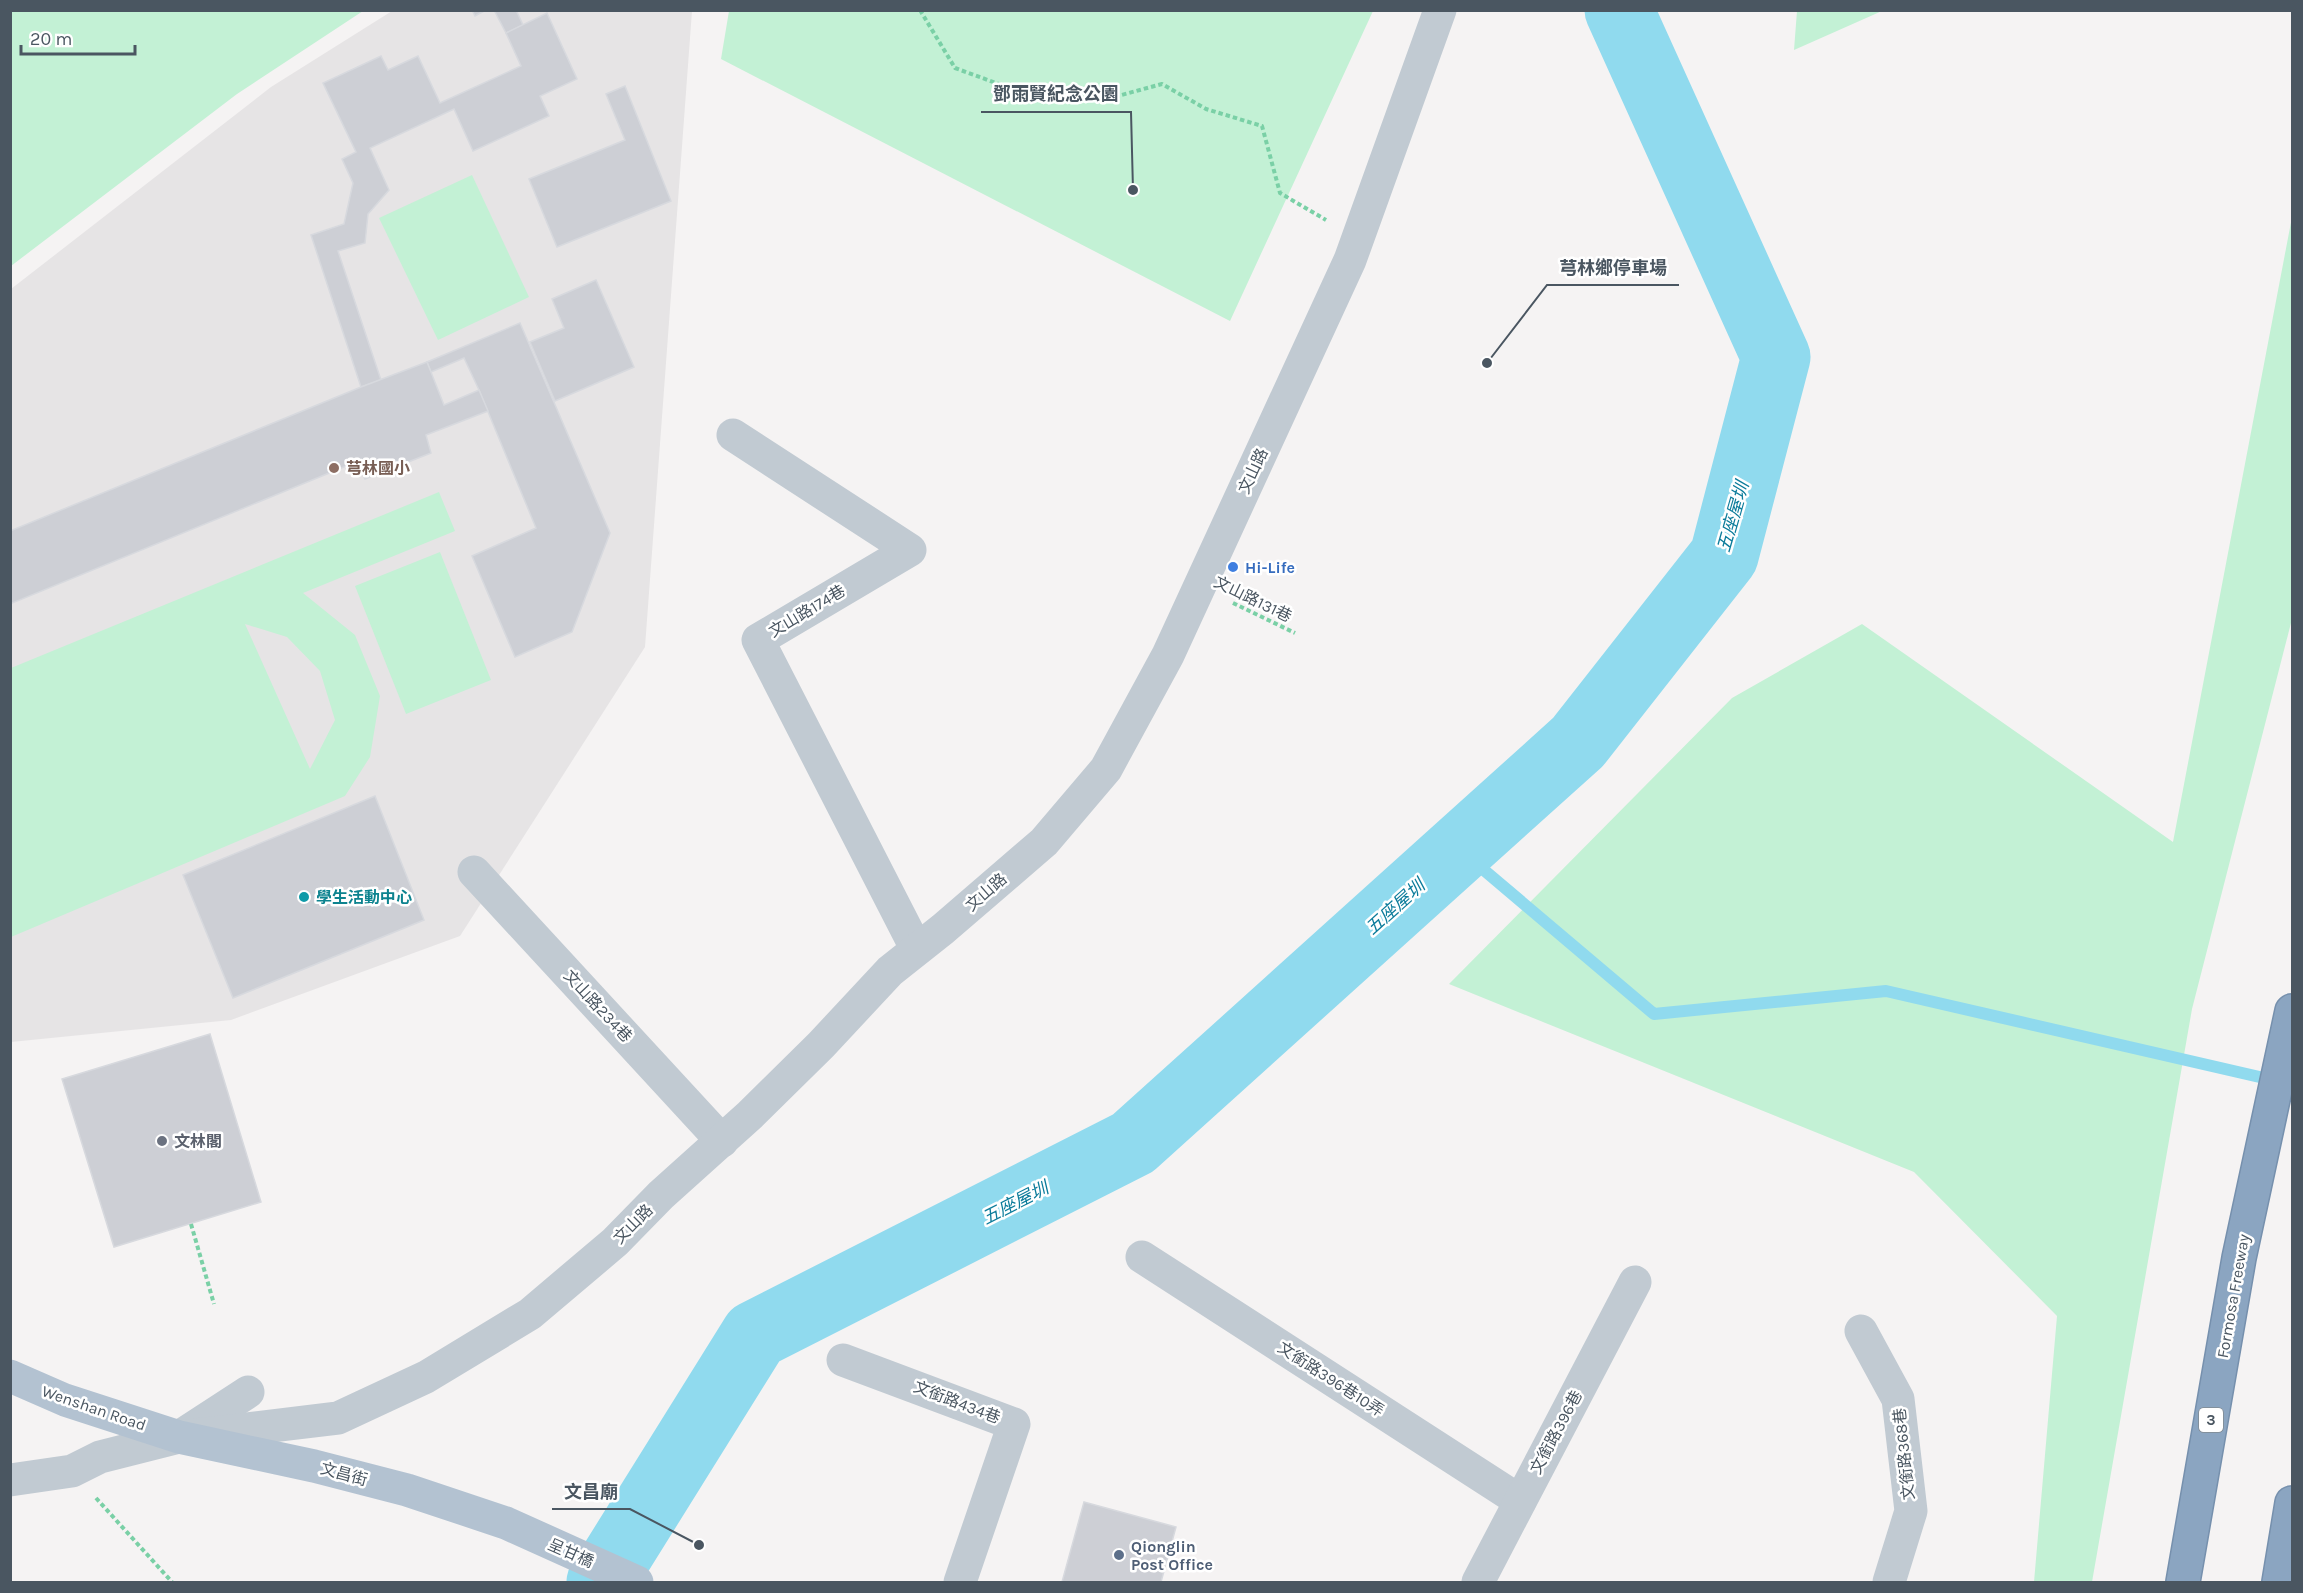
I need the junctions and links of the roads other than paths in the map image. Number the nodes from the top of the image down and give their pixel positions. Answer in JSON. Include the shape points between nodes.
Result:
{"nodes":[{"id":1,"x":1440,"y":10,"type":"edge"},
{"id":2,"x":733,"y":435,"type":"dead end"},
{"id":3,"x":474,"y":872,"type":"dead end"},
{"id":4,"x":916,"y":948,"type":"junction"},
{"id":5,"x":2292,"y":1011,"type":"edge"},
{"id":6,"x":722,"y":1141,"type":"junction"},
{"id":7,"x":1142,"y":1257,"type":"dead end"},
{"id":8,"x":1635,"y":1282,"type":"dead end"},
{"id":9,"x":1861,"y":1331,"type":"dead end"},
{"id":10,"x":843,"y":1360,"type":"dead end"},
{"id":11,"x":10,"y":1376,"type":"edge"},
{"id":12,"x":248,"y":1392,"type":"dead end"},
{"id":13,"x":179,"y":1437,"type":"junction"},
{"id":14,"x":10,"y":1480,"type":"edge"},
{"id":15,"x":1521,"y":1501,"type":"junction"},
{"id":16,"x":2292,"y":1503,"type":"edge"},
{"id":17,"x":506,"y":1523,"type":"joint"},
{"id":18,"x":637,"y":1582,"type":"edge"},
{"id":19,"x":960,"y":1582,"type":"edge"},
{"id":20,"x":1478,"y":1582,"type":"edge"},
{"id":21,"x":1889,"y":1582,"type":"edge"},
{"id":22,"x":2183,"y":1582,"type":"edge"},
{"id":23,"x":2278,"y":1582,"type":"edge"}],
"edges":[{"from":1,"to":4,"type":"street","name":"文山路","via":[[1359,239],[1168,655],[1106,769],[1044,842]]},
{"from":2,"to":4,"type":"street","name":"文山路174巷","via":[[910,550],[758,640]]},
{"from":3,"to":6,"type":"street","name":"文山路234巷"},
{"from":4,"to":6,"type":"street","name":"文山路"},
{"from":5,"to":22,"type":"highway","name":"Formosa Freeway","number":"3","via":[[2239,1258]]},
{"from":6,"to":13,"type":"street","name":"文山路","via":[[615,1242],[530,1314],[426,1377],[338,1418]]},
{"from":7,"to":15,"type":"street","name":"文銜路396巷10弄"},
{"from":8,"to":15,"type":"street","name":"文銜路396巷"},
{"from":9,"to":21,"type":"street","name":"文銜路368巷","via":[[1898,1399],[1911,1512]]},
{"from":10,"to":19,"type":"street","name":"文銜路434巷","via":[[1014,1424]]},
{"from":11,"to":13,"type":"main road","name":"Wenshan Road","via":[[65,1400]]},
{"from":12,"to":13,"type":"street"},
{"from":13,"to":14,"type":"street","via":[[100,1457],[72,1471]]},
{"from":13,"to":17,"type":"main road","name":"文昌街","via":[[407,1490]]},
{"from":15,"to":20,"type":"street","name":"文銜路396巷"},
{"from":16,"to":23,"type":"highway"},
{"from":17,"to":18,"type":"main road","name":"呈甘橋"}]}
